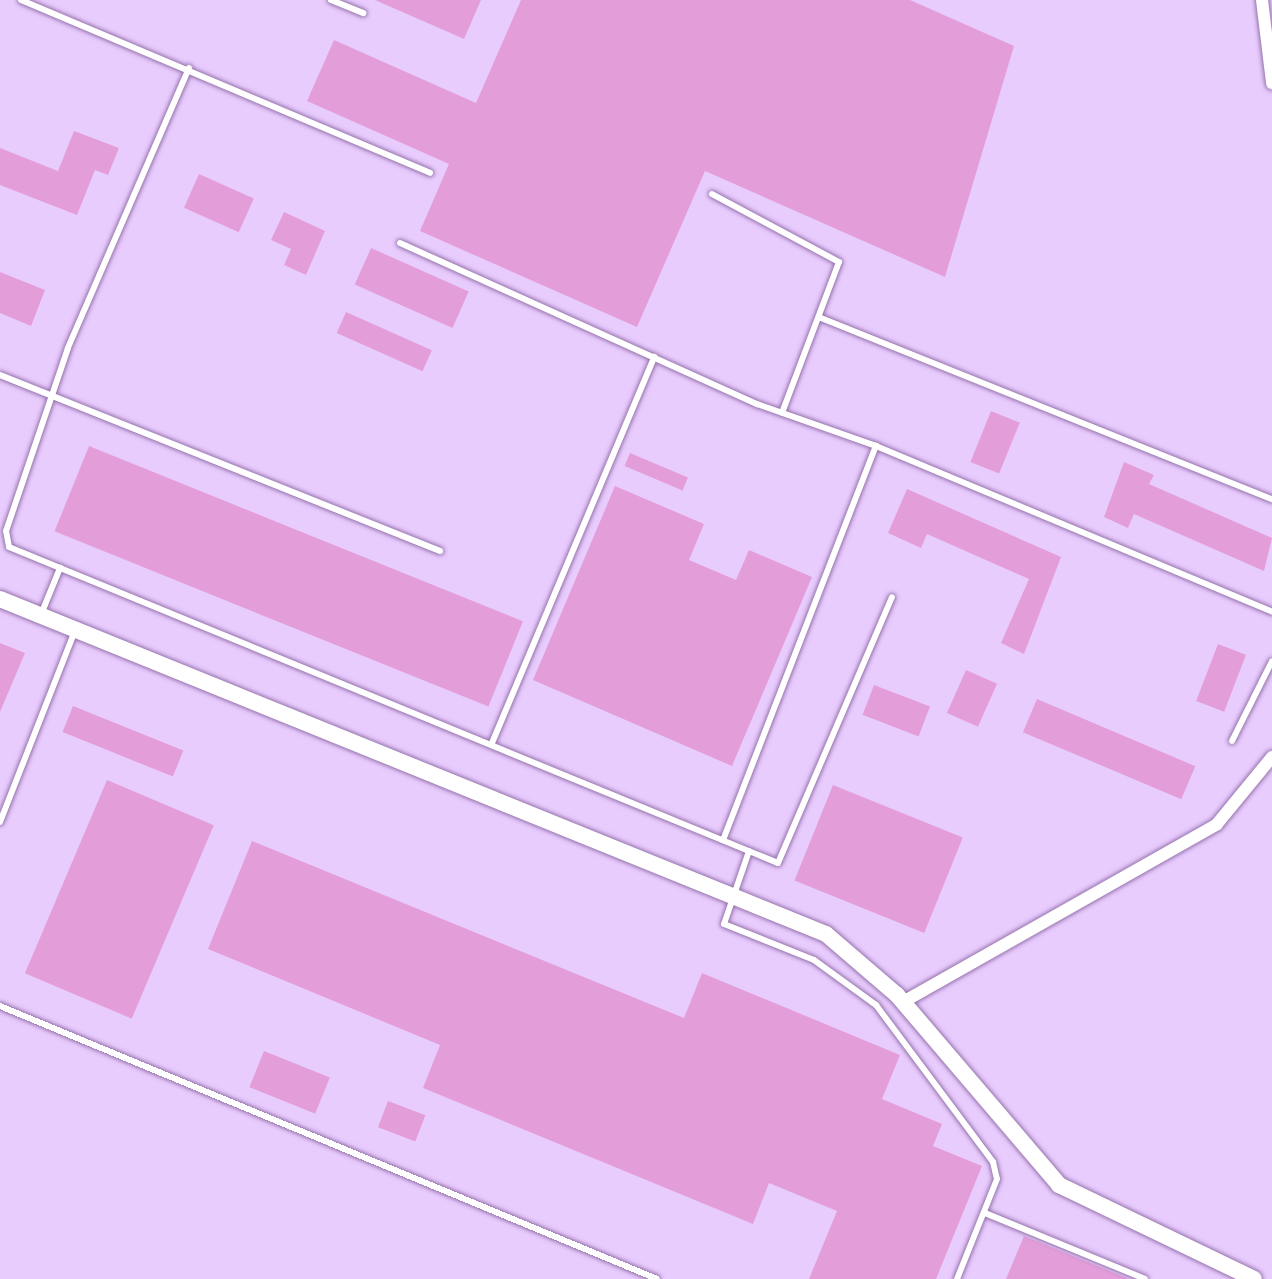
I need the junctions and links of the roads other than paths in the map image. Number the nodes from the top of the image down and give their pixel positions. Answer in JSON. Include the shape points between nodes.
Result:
{"nodes":[{"id":1,"x":21,"y":0,"type":"edge"},
{"id":2,"x":331,"y":0,"type":"edge"},
{"id":3,"x":1262,"y":0,"type":"edge"},
{"id":4,"x":363,"y":13,"type":"dead end"},
{"id":5,"x":189,"y":68,"type":"junction"},
{"id":6,"x":1272,"y":83,"type":"edge"},
{"id":7,"x":430,"y":173,"type":"dead end"},
{"id":8,"x":712,"y":194,"type":"dead end"},
{"id":9,"x":400,"y":243,"type":"dead end"},
{"id":10,"x":821,"y":318,"type":"junction"},
{"id":11,"x":654,"y":357,"type":"junction"},
{"id":12,"x":0,"y":375,"type":"edge"},
{"id":13,"x":53,"y":398,"type":"junction"},
{"id":14,"x":782,"y":413,"type":"junction"},
{"id":15,"x":876,"y":446,"type":"junction"},
{"id":16,"x":1272,"y":499,"type":"edge"},
{"id":17,"x":440,"y":551,"type":"dead end"},
{"id":18,"x":60,"y":568,"type":"junction"},
{"id":19,"x":892,"y":597,"type":"dead end"},
{"id":20,"x":0,"y":599,"type":"edge"},
{"id":21,"x":1272,"y":612,"type":"edge"},
{"id":22,"x":40,"y":616,"type":"junction"},
{"id":23,"x":75,"y":631,"type":"junction"},
{"id":24,"x":1272,"y":661,"type":"edge"},
{"id":25,"x":1232,"y":741,"type":"dead end"},
{"id":26,"x":492,"y":743,"type":"junction"},
{"id":27,"x":1272,"y":757,"type":"edge"},
{"id":28,"x":0,"y":822,"type":"edge"},
{"id":29,"x":723,"y":840,"type":"junction"},
{"id":30,"x":749,"y":851,"type":"junction"},
{"id":31,"x":731,"y":895,"type":"junction"},
{"id":32,"x":903,"y":1002,"type":"junction"},
{"id":33,"x":0,"y":1006,"type":"edge"},
{"id":34,"x":985,"y":1213,"type":"junction"},
{"id":35,"x":657,"y":1279,"type":"edge"},
{"id":36,"x":957,"y":1279,"type":"edge"},
{"id":37,"x":1145,"y":1279,"type":"edge"},
{"id":38,"x":1254,"y":1279,"type":"edge"}],
"edges":[{"from":1,"to":5,"type":"lane"},
{"from":2,"to":4,"type":"lane"},
{"from":3,"to":6,"type":"street"},
{"from":5,"to":7,"type":"lane"},
{"from":5,"to":13,"type":"lane"},
{"from":8,"to":10,"type":"lane","via":[[834,254],[839,273]]},
{"from":9,"to":11,"type":"lane"},
{"from":10,"to":14,"type":"lane"},
{"from":10,"to":16,"type":"lane"},
{"from":11,"to":14,"type":"lane"},
{"from":11,"to":26,"type":"lane"},
{"from":12,"to":13,"type":"lane"},
{"from":13,"to":17,"type":"lane"},
{"from":13,"to":18,"type":"lane","via":[[6,542]]},
{"from":14,"to":15,"type":"lane"},
{"from":15,"to":21,"type":"lane"},
{"from":15,"to":29,"type":"lane"},
{"from":18,"to":22,"type":"lane"},
{"from":18,"to":26,"type":"lane"},
{"from":19,"to":30,"type":"lane","via":[[786,860]]},
{"from":20,"to":22,"type":"street"},
{"from":22,"to":23,"type":"street"},
{"from":23,"to":28,"type":"lane"},
{"from":23,"to":31,"type":"street"},
{"from":24,"to":25,"type":"lane"},
{"from":26,"to":29,"type":"lane"},
{"from":27,"to":32,"type":"street","via":[[1217,824]]},
{"from":29,"to":30,"type":"lane"},
{"from":30,"to":31,"type":"lane"},
{"from":31,"to":32,"type":"street","via":[[826,934]]},
{"from":31,"to":34,"type":"lane","via":[[724,924],[814,960],[876,1005],[993,1162],[997,1179]]},
{"from":32,"to":38,"type":"street","via":[[1059,1185]]},
{"from":33,"to":35,"type":"lane"},
{"from":34,"to":36,"type":"lane"},
{"from":34,"to":37,"type":"lane"}]}
